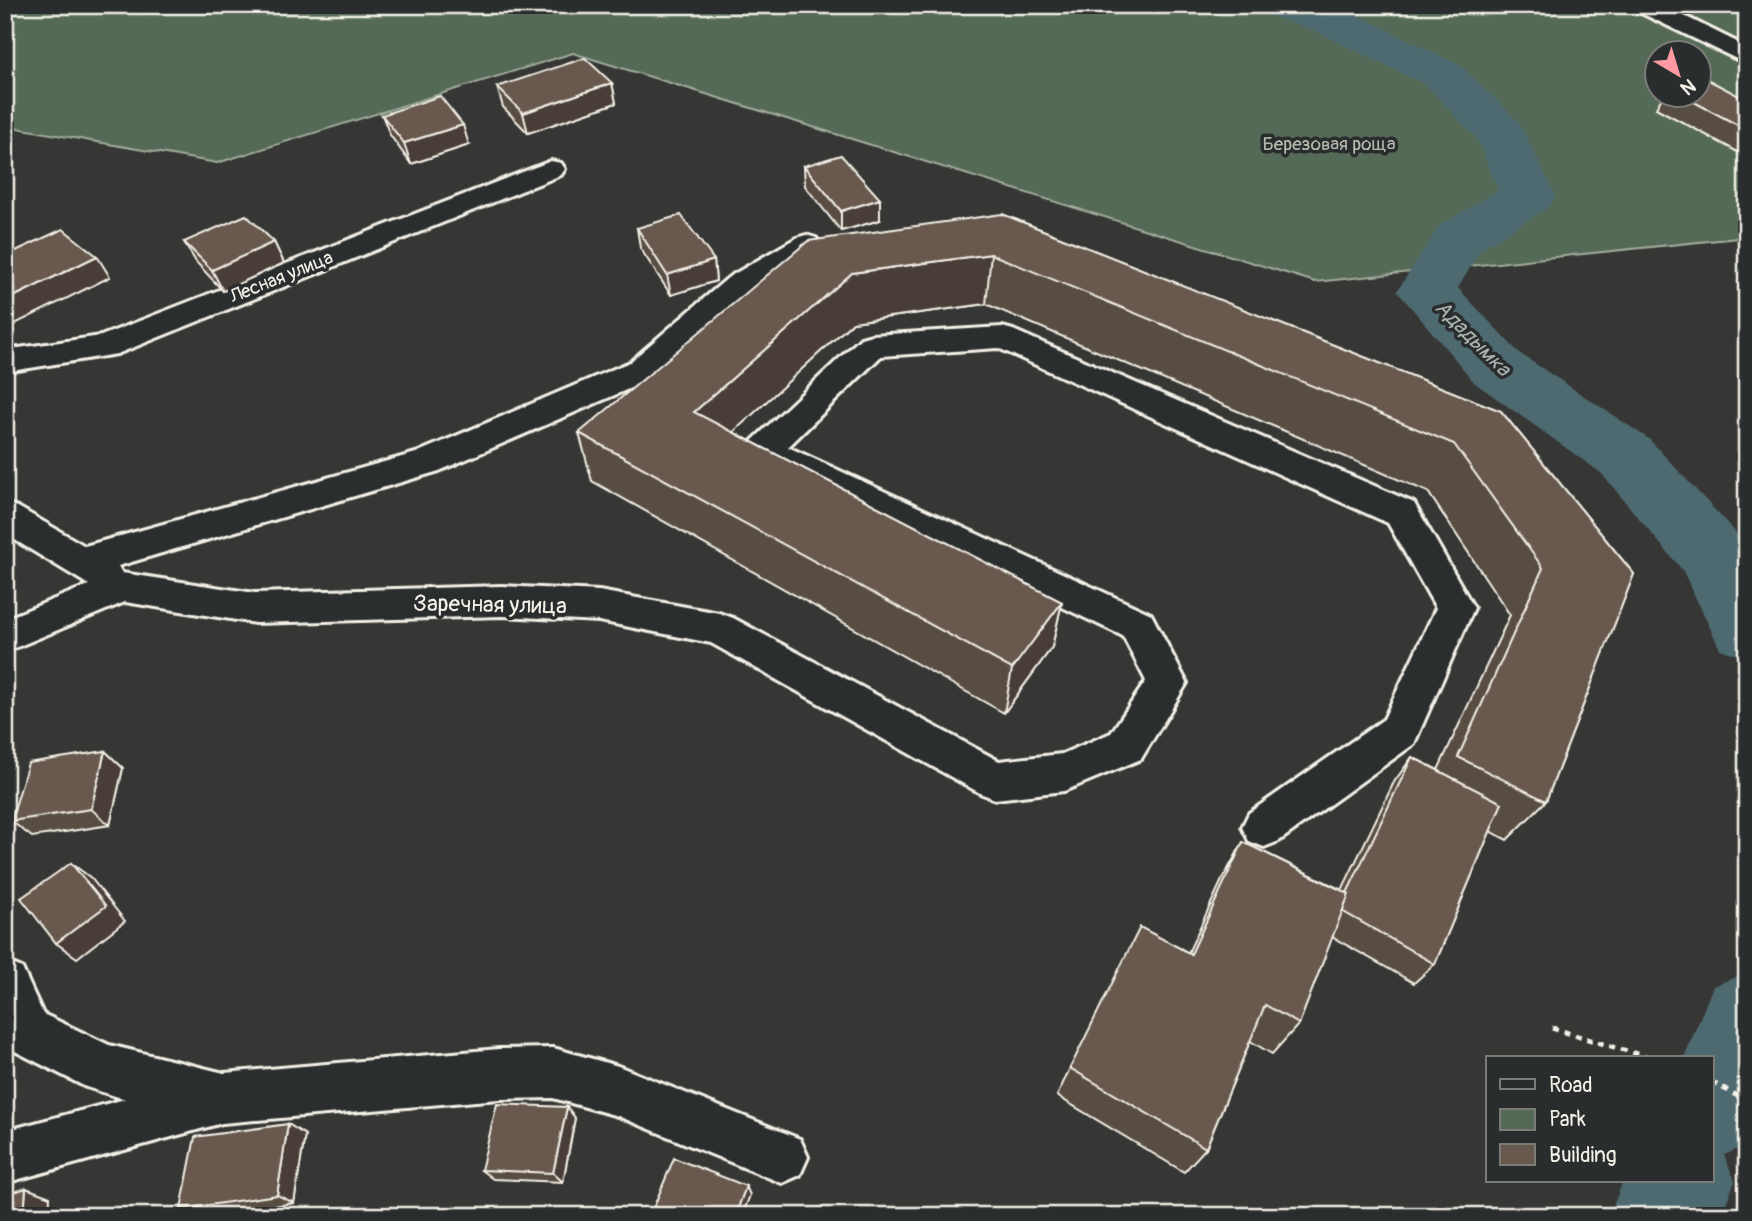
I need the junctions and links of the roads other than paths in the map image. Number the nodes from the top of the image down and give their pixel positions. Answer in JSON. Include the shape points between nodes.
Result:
{"nodes":[{"id":1,"x":1643,"y":5,"type":"edge"},
{"id":2,"x":1747,"y":57,"type":"edge"},
{"id":3,"x":551,"y":169,"type":"dead end"},
{"id":4,"x":806,"y":244,"type":"edge"},
{"id":5,"x":5,"y":361,"type":"edge"},
{"id":6,"x":5,"y":517,"type":"edge"},
{"id":7,"x":81,"y":562,"type":"junction"},
{"id":8,"x":124,"y":587,"type":"junction"},
{"id":9,"x":5,"y":636,"type":"edge"},
{"id":10,"x":1264,"y":827,"type":"dead end"},
{"id":11,"x":5,"y":985,"type":"edge"},
{"id":12,"x":224,"y":1098,"type":"junction"},
{"id":13,"x":5,"y":1157,"type":"edge"},
{"id":14,"x":782,"y":1157,"type":"dead end"}],
"edges":[{"from":1,"to":2,"type":"street"},
{"from":3,"to":5,"type":"street","name":"Лесная улица","via":[[106,346]]},
{"from":4,"to":7,"type":"street","via":[[740,284],[642,370],[427,462]]},
{"from":6,"to":7,"type":"street"},
{"from":7,"to":8,"type":"street"},
{"from":8,"to":9,"type":"street"},
{"from":8,"to":10,"type":"street","name":"Заречная улица","via":[[255,608],[502,601],[599,606],[719,629],[995,780],[1064,772],[1126,746],[1167,684],[1137,625],[764,450],[872,346],[1002,337],[1401,513],[1455,608],[1399,732]]},
{"from":11,"to":12,"type":"street","via":[[26,1031],[104,1069]]},
{"from":12,"to":13,"type":"street"},
{"from":12,"to":14,"type":"street","via":[[553,1073],[618,1091]]}]}
